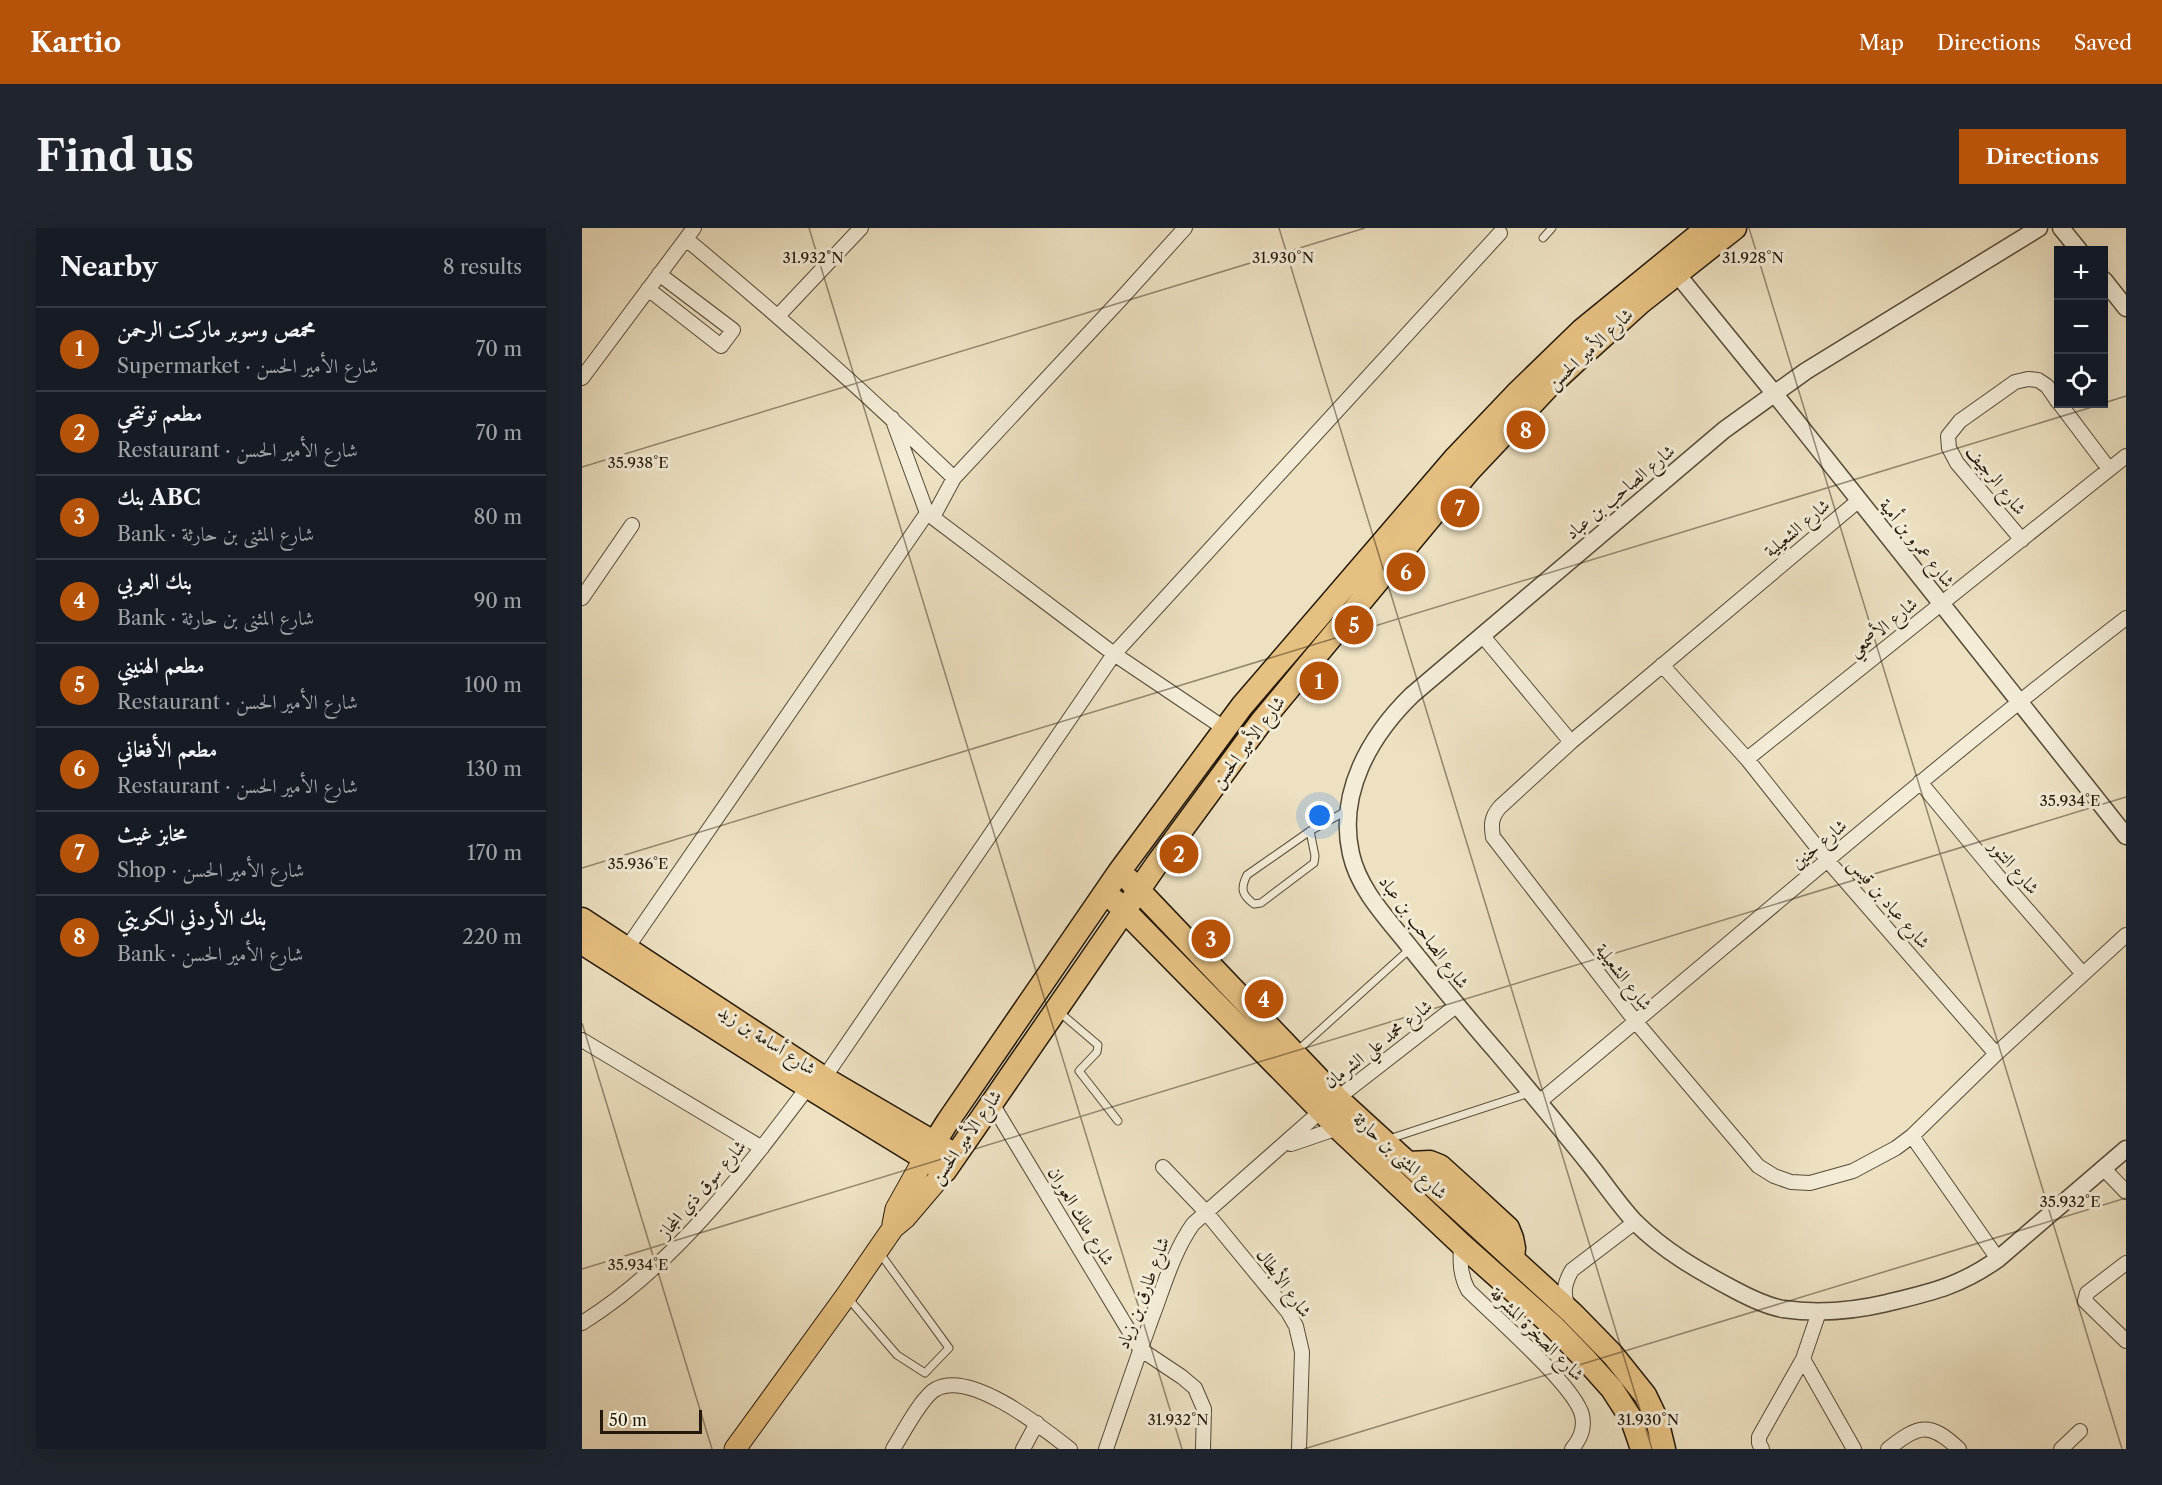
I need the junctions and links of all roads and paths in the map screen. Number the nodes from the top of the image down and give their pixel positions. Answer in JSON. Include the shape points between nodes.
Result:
{"nodes":[{"id":1,"x":861,"y":228,"type":"edge"},
{"id":2,"x":1185,"y":228,"type":"edge"},
{"id":3,"x":1552,"y":228,"type":"edge"},
{"id":4,"x":1707,"y":228,"type":"edge"},
{"id":5,"x":1735,"y":228,"type":"edge"},
{"id":6,"x":2039,"y":228,"type":"edge"},
{"id":7,"x":2061,"y":228,"type":"edge"},
{"id":8,"x":690,"y":233,"type":"edge"},
{"id":9,"x":1500,"y":233,"type":"dead end"},
{"id":10,"x":1543,"y":238,"type":"dead end"},
{"id":11,"x":2076,"y":246,"type":"edge"},
{"id":12,"x":659,"y":274,"type":"junction"},
{"id":13,"x":1677,"y":274,"type":"junction"},
{"id":14,"x":2108,"y":286,"type":"edge"},
{"id":15,"x":648,"y":289,"type":"junction"},
{"id":16,"x":2126,"y":308,"type":"edge"},
{"id":17,"x":778,"y":316,"type":"junction"},
{"id":18,"x":582,"y":378,"type":"edge"},
{"id":19,"x":1774,"y":393,"type":"junction"},
{"id":20,"x":2054,"y":396,"type":"edge"},
{"id":21,"x":2063,"y":408,"type":"edge"},
{"id":22,"x":892,"y":418,"type":"junction"},
{"id":23,"x":2126,"y":456,"type":"edge"},
{"id":24,"x":2109,"y":469,"type":"junction"},
{"id":25,"x":954,"y":477,"type":"junction"},
{"id":26,"x":1858,"y":501,"type":"junction"},
{"id":27,"x":930,"y":515,"type":"junction"},
{"id":28,"x":632,"y":525,"type":"dead end"},
{"id":29,"x":2022,"y":540,"type":"junction"},
{"id":30,"x":582,"y":598,"type":"edge"},
{"id":31,"x":1940,"y":603,"type":"junction"},
{"id":32,"x":2126,"y":618,"type":"edge"},
{"id":33,"x":1482,"y":635,"type":"junction"},
{"id":34,"x":1114,"y":654,"type":"junction"},
{"id":35,"x":1662,"y":665,"type":"junction"},
{"id":36,"x":2018,"y":701,"type":"junction"},
{"id":37,"x":1242,"y":706,"type":"junction"},
{"id":38,"x":1261,"y":722,"type":"junction"},
{"id":39,"x":1224,"y":728,"type":"junction"},
{"id":40,"x":1570,"y":742,"type":"junction"},
{"id":41,"x":1747,"y":759,"type":"junction"},
{"id":42,"x":1920,"y":782,"type":"junction"},
{"id":43,"x":1350,"y":809,"type":"junction"},
{"id":44,"x":1310,"y":831,"type":"junction"},
{"id":45,"x":2126,"y":836,"type":"edge"},
{"id":46,"x":1828,"y":861,"type":"junction"},
{"id":47,"x":1156,"y":865,"type":"junction"},
{"id":48,"x":1119,"y":872,"type":"junction"},
{"id":49,"x":1140,"y":890,"type":"junction"},
{"id":50,"x":1106,"y":892,"type":"junction"},
{"id":51,"x":1124,"y":910,"type":"junction"},
{"id":52,"x":1162,"y":915,"type":"junction"},
{"id":53,"x":582,"y":919,"type":"edge"},
{"id":54,"x":1146,"y":934,"type":"junction"},
{"id":55,"x":2126,"y":935,"type":"edge"},
{"id":56,"x":1101,"y":943,"type":"junction"},
{"id":57,"x":582,"y":944,"type":"edge"},
{"id":58,"x":627,"y":948,"type":"junction"},
{"id":59,"x":1411,"y":948,"type":"junction"},
{"id":60,"x":2083,"y":974,"type":"junction"},
{"id":61,"x":1456,"y":1006,"type":"junction"},
{"id":62,"x":1056,"y":1009,"type":"junction"},
{"id":63,"x":1636,"y":1022,"type":"junction"},
{"id":64,"x":582,"y":1040,"type":"edge"},
{"id":65,"x":1294,"y":1053,"type":"junction"},
{"id":66,"x":1996,"y":1054,"type":"junction"},
{"id":67,"x":816,"y":1082,"type":"junction"},
{"id":68,"x":1536,"y":1097,"type":"junction"},
{"id":69,"x":991,"y":1102,"type":"junction"},
{"id":70,"x":1329,"y":1105,"type":"junction"},
{"id":71,"x":948,"y":1121,"type":"junction"},
{"id":72,"x":1118,"y":1121,"type":"dead end"},
{"id":73,"x":1338,"y":1128,"type":"junction"},
{"id":74,"x":912,"y":1131,"type":"junction"},
{"id":75,"x":1912,"y":1136,"type":"junction"},
{"id":76,"x":1384,"y":1141,"type":"junction"},
{"id":77,"x":762,"y":1148,"type":"junction"},
{"id":78,"x":2126,"y":1149,"type":"edge"},
{"id":79,"x":1278,"y":1150,"type":"junction"},
{"id":80,"x":929,"y":1151,"type":"junction"},
{"id":81,"x":950,"y":1163,"type":"junction"},
{"id":82,"x":1163,"y":1167,"type":"dead end"},
{"id":83,"x":2104,"y":1169,"type":"junction"},
{"id":84,"x":2126,"y":1192,"type":"edge"},
{"id":85,"x":1206,"y":1212,"type":"junction"},
{"id":86,"x":1635,"y":1222,"type":"junction"},
{"id":87,"x":892,"y":1228,"type":"junction"},
{"id":88,"x":1461,"y":1244,"type":"junction"},
{"id":89,"x":878,"y":1250,"type":"junction"},
{"id":90,"x":1998,"y":1258,"type":"junction"},
{"id":91,"x":2126,"y":1263,"type":"edge"},
{"id":92,"x":846,"y":1296,"type":"junction"},
{"id":93,"x":1819,"y":1312,"type":"junction"},
{"id":94,"x":1572,"y":1313,"type":"junction"},
{"id":95,"x":582,"y":1323,"type":"edge"},
{"id":96,"x":2126,"y":1341,"type":"edge"},
{"id":97,"x":1140,"y":1349,"type":"junction"},
{"id":98,"x":1803,"y":1359,"type":"junction"},
{"id":99,"x":1036,"y":1424,"type":"junction"},
{"id":100,"x":2080,"y":1431,"type":"dead end"},
{"id":101,"x":735,"y":1449,"type":"edge"},
{"id":102,"x":893,"y":1449,"type":"edge"},
{"id":103,"x":1023,"y":1449,"type":"edge"},
{"id":104,"x":1070,"y":1449,"type":"edge"},
{"id":105,"x":1106,"y":1449,"type":"edge"},
{"id":106,"x":1203,"y":1449,"type":"edge"},
{"id":107,"x":1299,"y":1449,"type":"edge"},
{"id":108,"x":1572,"y":1449,"type":"edge"},
{"id":109,"x":1642,"y":1449,"type":"edge"},
{"id":110,"x":1664,"y":1449,"type":"edge"},
{"id":111,"x":1762,"y":1449,"type":"edge"},
{"id":112,"x":1854,"y":1449,"type":"edge"},
{"id":113,"x":1888,"y":1449,"type":"edge"},
{"id":114,"x":1959,"y":1449,"type":"edge"},
{"id":115,"x":2061,"y":1449,"type":"edge"}],
"edges":[{"from":1,"to":17,"type":"street"},
{"from":2,"to":25,"type":"street"},
{"from":3,"to":10,"type":"lane"},
{"from":4,"to":37,"type":"highway","name":"شارع الأمير الحسن","via":[[1582,330],[1516,394]]},
{"from":5,"to":13,"type":"highway","name":"شارع الأمير الحسن"},
{"from":6,"to":19,"type":"street","name":"شارع الصاحب بن عباد"},
{"from":7,"to":11,"type":"street"},
{"from":8,"to":12,"type":"street"},
{"from":8,"to":17,"type":"street"},
{"from":9,"to":34,"type":"street","name":"شارع سوق ذي المجاز"},
{"from":12,"to":15,"type":"street"},
{"from":12,"to":15,"type":"street","via":[[733,330],[721,346]]},
{"from":13,"to":19,"type":"street","name":"شارع عمرو بن أمية"},
{"from":13,"to":38,"type":"highway","name":"شارع الأمير الحسن","via":[[1587,351],[1469,471]]},
{"from":14,"to":16,"type":"street"},
{"from":15,"to":18,"type":"street"},
{"from":17,"to":22,"type":"street"},
{"from":19,"to":26,"type":"street","name":"شارع عمرو بن أمية"},
{"from":19,"to":33,"type":"street","name":"شارع الصاحب بن عباد","via":[[1724,430]]},
{"from":20,"to":29,"type":"street","name":"شارع الرجيف","via":[[2038,380],[2015,382],[1960,421],[1948,436],[1948,448],[1956,463]]},
{"from":21,"to":24,"type":"street","name":"شارع الرجيف"},
{"from":22,"to":25,"type":"street"},
{"from":22,"to":27,"type":"street"},
{"from":23,"to":24,"type":"street","name":"شارع الأصمعي"},
{"from":24,"to":29,"type":"street","name":"شارع الأصمعي"},
{"from":25,"to":27,"type":"street"},
{"from":26,"to":31,"type":"street","name":"شارع عمرو بن أمية"},
{"from":26,"to":35,"type":"street","name":"شارع الشعيلية"},
{"from":27,"to":34,"type":"street"},
{"from":27,"to":58,"type":"street"},
{"from":28,"to":30,"type":"street"},
{"from":29,"to":31,"type":"street","name":"شارع الأصمعي"},
{"from":31,"to":36,"type":"street","name":"شارع عمرو بن أمية"},
{"from":31,"to":41,"type":"street","name":"شارع الأصمعي"},
{"from":32,"to":36,"type":"street","name":"شارع حنين"},
{"from":33,"to":40,"type":"street"},
{"from":33,"to":43,"type":"street","name":"شارع الصاحب بن عباد","via":[[1384,724],[1359,767]]},
{"from":34,"to":39,"type":"street"},
{"from":34,"to":67,"type":"street","name":"شارع سوق ذي المجاز"},
{"from":35,"to":40,"type":"street","name":"شارع الشعيلية"},
{"from":35,"to":41,"type":"street","name":"شارع عباد بن قيس"},
{"from":36,"to":42,"type":"street","name":"شارع حنين"},
{"from":36,"to":45,"type":"street","name":"شارع عمرو بن أمية"},
{"from":37,"to":38,"type":"highway"},
{"from":37,"to":39,"type":"highway","name":"شارع الأمير الحسن"},
{"from":38,"to":47,"type":"highway","name":"شارع الأمير الحسن"},
{"from":39,"to":48,"type":"highway","name":"شارع الأمير الحسن"},
{"from":40,"to":63,"type":"street","name":"شارع الشعيلية","via":[[1494,813],[1493,837]]},
{"from":41,"to":46,"type":"street","name":"شارع عباد بن قيس"},
{"from":42,"to":46,"type":"street","name":"شارع حنين"},
{"from":42,"to":60,"type":"street","name":"شارع التنور"},
{"from":43,"to":44,"type":"lane"},
{"from":43,"to":59,"type":"street","name":"شارع الصاحب بن عباد","via":[[1348,840],[1359,877]]},
{"from":44,"to":44,"type":"lane","via":[[1247,875],[1242,884],[1248,899],[1254,904],[1262,903],[1314,863]]},
{"from":46,"to":63,"type":"street","name":"شارع حنين"},
{"from":46,"to":66,"type":"street","name":"شارع عباد بن قيس"},
{"from":47,"to":49,"type":"highway","name":"شارع الأمير الحسن"},
{"from":47,"to":52,"type":"highway","via":[[1155,898]]},
{"from":48,"to":49,"type":"highway","name":"شارع المثنى بن حارثة"},
{"from":48,"to":50,"type":"highway","name":"شارع الأمير الحسن"},
{"from":49,"to":51,"type":"highway","name":"شارع الأمير الحسن"},
{"from":49,"to":52,"type":"highway","name":"شارع المثنى بن حارثة"},
{"from":50,"to":51,"type":"highway","name":"شارع المثنى بن حارثة"},
{"from":50,"to":71,"type":"highway","name":"شارع الأمير الحسن"},
{"from":51,"to":54,"type":"highway","name":"شارع المثنى بن حارثة"},
{"from":51,"to":56,"type":"highway","name":"شارع الأمير الحسن"},
{"from":52,"to":65,"type":"highway","name":"شارع المثنى بن حارثة"},
{"from":53,"to":58,"type":"highway","name":"شارع أسامة بن زيد"},
{"from":54,"to":56,"type":"highway","via":[[1127,933]]},
{"from":54,"to":70,"type":"highway","name":"شارع المثنى بن حارثة"},
{"from":55,"to":60,"type":"street","name":"شارع الشعيلية"},
{"from":56,"to":62,"type":"highway","name":"شارع الأمير الحسن"},
{"from":57,"to":67,"type":"highway","name":"شارع أسامة بن زيد"},
{"from":58,"to":67,"type":"highway","name":"شارع أسامة بن زيد"},
{"from":59,"to":61,"type":"street","name":"شارع الصاحب بن عباد"},
{"from":59,"to":65,"type":"lane"},
{"from":60,"to":66,"type":"street","name":"شارع الشعيلية"},
{"from":61,"to":68,"type":"street","name":"شارع الصاحب بن عباد"},
{"from":61,"to":70,"type":"street","name":"شارع محمد علي الشرمان"},
{"from":62,"to":69,"type":"highway","name":"شارع الأمير الحسن"},
{"from":62,"to":72,"type":"lane","via":[[1098,1045],[1097,1052],[1079,1071]]},
{"from":63,"to":68,"type":"street","name":"شارع حنين"},
{"from":63,"to":75,"type":"street","name":"شارع الشعيلية","via":[[1758,1166],[1774,1176],[1810,1183],[1832,1178],[1877,1160]]},
{"from":64,"to":77,"type":"street"},
{"from":65,"to":70,"type":"highway","name":"شارع المثنى بن حارثة"},
{"from":66,"to":75,"type":"street","name":"شارع الشعيلية"},
{"from":67,"to":74,"type":"highway","name":"شارع أسامة بن زيد"},
{"from":67,"to":77,"type":"street","name":"شارع سوق ذي المجاز"},
{"from":67,"to":80,"type":"highway","name":"شارع أسامة بن زيد"},
{"from":68,"to":76,"type":"lane"},
{"from":68,"to":86,"type":"street","name":"شارع الصاحب بن عباد"},
{"from":69,"to":81,"type":"highway","name":"شارع الأمير الحسن"},
{"from":69,"to":97,"type":"street","name":"شارع مالك العوران"},
{"from":70,"to":73,"type":"highway","name":"شارع المثنى بن حارثة"},
{"from":70,"to":76,"type":"highway","name":"شارع المثنى بن حارثة"},
{"from":70,"to":79,"type":"street","name":"شارع طارق بن زياد"},
{"from":71,"to":74,"type":"highway","via":[[936,1131]]},
{"from":71,"to":80,"type":"highway","name":"شارع الأمير الحسن"},
{"from":73,"to":79,"type":"street","name":"شارع طارق بن زياد"},
{"from":73,"to":88,"type":"highway","name":"شارع المثنى بن حارثة"},
{"from":74,"to":80,"type":"highway","name":"شارع أسامة بن زيد"},
{"from":75,"to":90,"type":"street"},
{"from":76,"to":94,"type":"highway","name":"شارع المثنى بن حارثة"},
{"from":77,"to":95,"type":"street","name":"شارع سوق ذي المجاز","via":[[668,1256]]},
{"from":78,"to":83,"type":"street","name":"شارع الصاحب بن عباد"},
{"from":79,"to":85,"type":"street","name":"شارع طارق بن زياد"},
{"from":80,"to":81,"type":"highway","name":"شارع أسامة بن زيد"},
{"from":80,"to":87,"type":"main road","name":"شارع الأمير الحسن","via":[[896,1209]]},
{"from":81,"to":87,"type":"main road","name":"شارع الأمير الحسن","via":[[905,1218]]},
{"from":82,"to":85,"type":"street","name":"شارع الأبطال"},
{"from":83,"to":84,"type":"street"},
{"from":83,"to":90,"type":"street","name":"شارع الصاحب بن عباد"},
{"from":85,"to":97,"type":"street","name":"شارع طارق بن زياد","via":[[1182,1240]]},
{"from":85,"to":107,"type":"street","name":"شارع الأبطال","via":[[1296,1326],[1302,1352]]},
{"from":86,"to":93,"type":"street","name":"شارع الصاحب بن عباد","via":[[1694,1269],[1752,1298],[1782,1309]]},
{"from":86,"to":94,"type":"street","via":[[1572,1270],[1564,1292]]},
{"from":87,"to":89,"type":"main road","name":"شارع الأمير الحسن"},
{"from":88,"to":108,"type":"street","name":"شارع الصخرة المشرفة","via":[[1460,1269],[1468,1290],[1577,1401],[1583,1427]]},
{"from":88,"to":109,"type":"highway","name":"شارع المثنى بن حارثة","via":[[1554,1327],[1606,1382],[1632,1420]]},
{"from":89,"to":92,"type":"main road","name":"شارع الأمير الحسن"},
{"from":89,"to":92,"type":"lane","via":[[949,1348],[925,1373],[897,1355]]},
{"from":90,"to":93,"type":"street","name":"شارع الصاحب بن عباد","via":[[1977,1274],[1947,1288],[1876,1306]]},
{"from":91,"to":96,"type":"street","via":[[2087,1293],[2085,1301]]},
{"from":92,"to":101,"type":"main road","name":"شارع الأمير الحسن"},
{"from":93,"to":98,"type":"street"},
{"from":94,"to":110,"type":"highway","name":"شارع المثنى بن حارثة","via":[[1645,1395],[1657,1420]]},
{"from":97,"to":105,"type":"street","name":"شارع طارق بن زياد"},
{"from":97,"to":106,"type":"street","via":[[1195,1388],[1204,1409]]},
{"from":98,"to":111,"type":"street","via":[[1759,1437]]},
{"from":98,"to":112,"type":"street"},
{"from":99,"to":102,"type":"street","via":[[995,1398],[951,1384],[935,1389],[925,1399]]},
{"from":99,"to":103,"type":"street"},
{"from":99,"to":104,"type":"street"},
{"from":100,"to":115,"type":"street"},
{"from":113,"to":114,"type":"street","via":[[1906,1435],[1928,1430],[1944,1435]]}]}
